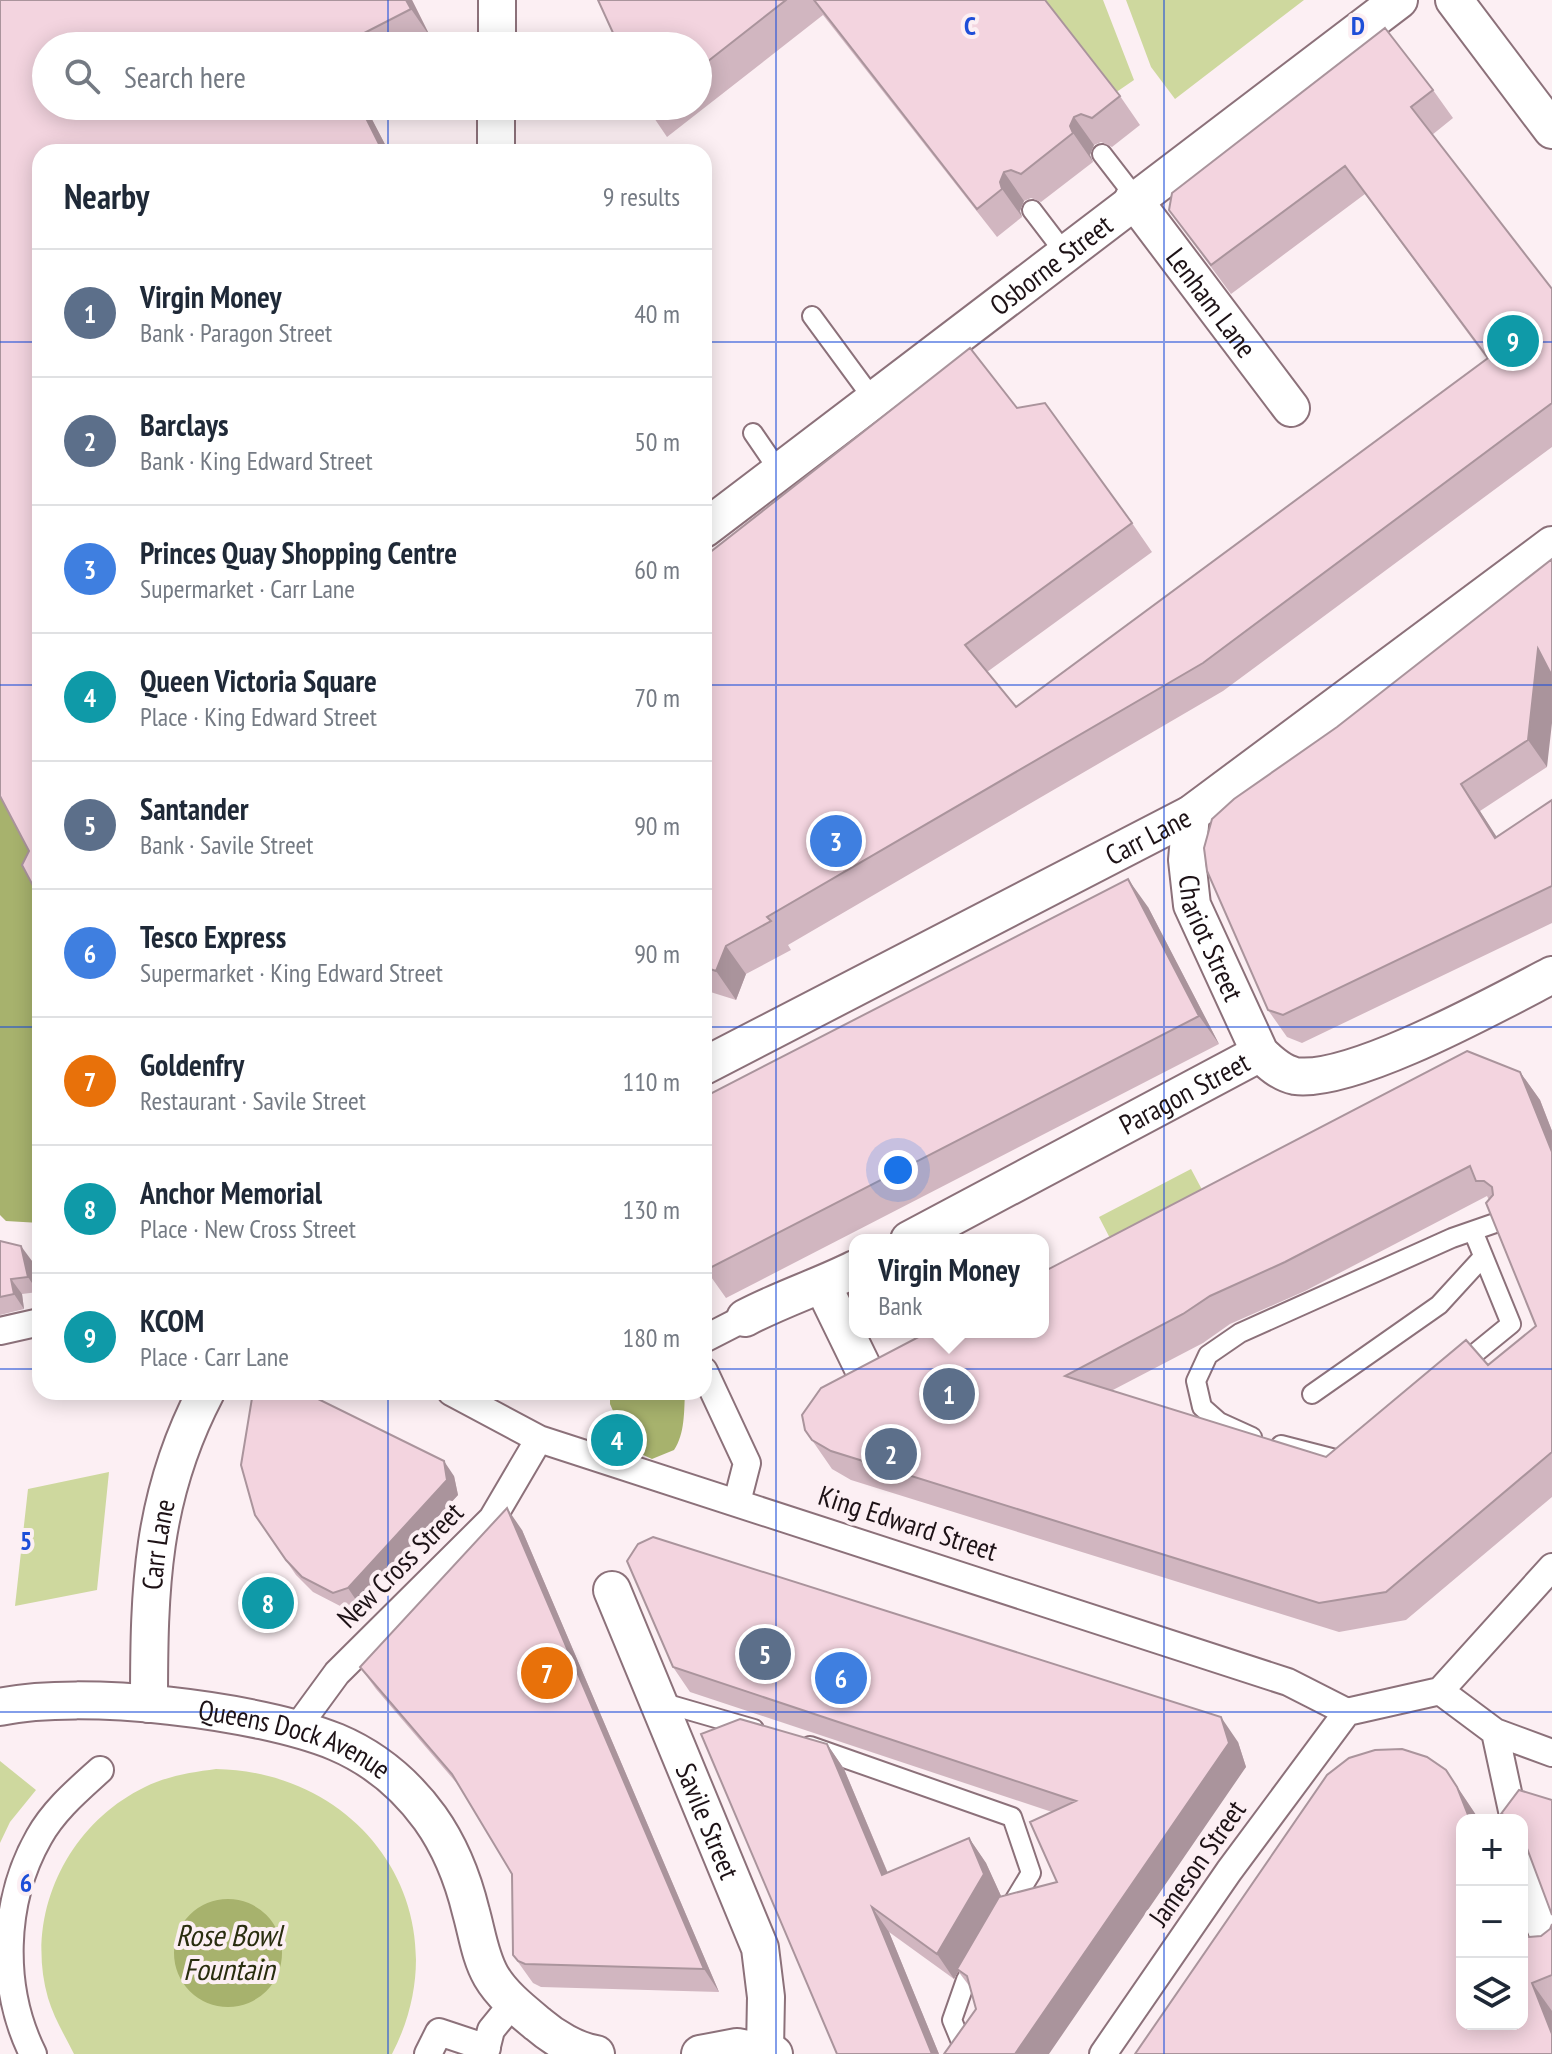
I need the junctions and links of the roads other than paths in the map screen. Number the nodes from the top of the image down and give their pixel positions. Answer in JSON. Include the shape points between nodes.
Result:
{"nodes":[{"id":1,"x":497,"y":0,"type":"edge"},
{"id":2,"x":1399,"y":0,"type":"edge"},
{"id":3,"x":1454,"y":0,"type":"edge"},
{"id":4,"x":497,"y":32,"type":"edge"},
{"id":5,"x":496,"y":120,"type":"edge"},
{"id":6,"x":1552,"y":130,"type":"edge"},
{"id":7,"x":496,"y":144,"type":"edge"},
{"id":8,"x":1102,"y":154,"type":"dead end"},
{"id":9,"x":1134,"y":198,"type":"junction"},
{"id":10,"x":1032,"y":210,"type":"dead end"},
{"id":11,"x":1064,"y":252,"type":"junction"},
{"id":12,"x":812,"y":316,"type":"dead end"},
{"id":13,"x":873,"y":399,"type":"junction"},
{"id":14,"x":1291,"y":408,"type":"dead end"},
{"id":15,"x":753,"y":433,"type":"dead end"},
{"id":16,"x":779,"y":471,"type":"junction"},
{"id":17,"x":712,"y":523,"type":"edge"},
{"id":18,"x":1552,"y":545,"type":"edge"},
{"id":19,"x":1191,"y":814,"type":"junction"},
{"id":20,"x":1552,"y":975,"type":"edge"},
{"id":21,"x":1260,"y":1053,"type":"junction"},
{"id":22,"x":712,"y":1062,"type":"edge"},
{"id":23,"x":1501,"y":1221,"type":"edge"},
{"id":24,"x":1473,"y":1231,"type":"junction"},
{"id":25,"x":920,"y":1234,"type":"edge"},
{"id":26,"x":1482,"y":1258,"type":"junction"},
{"id":27,"x":849,"y":1272,"type":"edge"},
{"id":28,"x":823,"y":1286,"type":"junction"},
{"id":29,"x":745,"y":1318,"type":"joint"},
{"id":30,"x":32,"y":1324,"type":"edge"},
{"id":31,"x":0,"y":1331,"type":"edge"},
{"id":32,"x":712,"y":1335,"type":"edge"},
{"id":33,"x":862,"y":1366,"type":"edge"},
{"id":34,"x":1444,"y":1379,"type":"edge"},
{"id":35,"x":712,"y":1388,"type":"edge"},
{"id":36,"x":1312,"y":1394,"type":"dead end"},
{"id":37,"x":202,"y":1400,"type":"edge"},
{"id":38,"x":466,"y":1400,"type":"edge"},
{"id":39,"x":539,"y":1439,"type":"junction"},
{"id":40,"x":1366,"y":1443,"type":"edge"},
{"id":41,"x":737,"y":1502,"type":"junction"},
{"id":42,"x":1552,"y":1567,"type":"edge"},
{"id":43,"x":612,"y":1590,"type":"dead end"},
{"id":44,"x":1440,"y":1691,"type":"junction"},
{"id":45,"x":657,"y":1701,"type":"junction"},
{"id":46,"x":149,"y":1704,"type":"junction"},
{"id":47,"x":0,"y":1707,"type":"edge"},
{"id":48,"x":1347,"y":1712,"type":"junction"},
{"id":49,"x":296,"y":1729,"type":"junction"},
{"id":50,"x":1495,"y":1732,"type":"junction"},
{"id":51,"x":1552,"y":1753,"type":"edge"},
{"id":52,"x":100,"y":1770,"type":"dead end"},
{"id":53,"x":1513,"y":1814,"type":"edge"},
{"id":54,"x":1528,"y":1878,"type":"edge"},
{"id":55,"x":1552,"y":1944,"type":"edge"},
{"id":56,"x":513,"y":2003,"type":"junction"},
{"id":57,"x":486,"y":2051,"type":"edge"},
{"id":58,"x":769,"y":2052,"type":"edge"},
{"id":59,"x":33,"y":2054,"type":"edge"},
{"id":60,"x":428,"y":2054,"type":"edge"},
{"id":61,"x":596,"y":2054,"type":"edge"},
{"id":62,"x":700,"y":2054,"type":"edge"},
{"id":63,"x":966,"y":2054,"type":"edge"},
{"id":64,"x":1103,"y":2054,"type":"edge"}],
"edges":[{"from":1,"to":4,"type":"street"},
{"from":2,"to":9,"type":"street","name":"Osborne Street"},
{"from":3,"to":6,"type":"street"},
{"from":5,"to":7,"type":"street"},
{"from":8,"to":9,"type":"lane"},
{"from":9,"to":11,"type":"street","name":"Osborne Street"},
{"from":9,"to":14,"type":"street","name":"Lenham Lane"},
{"from":10,"to":11,"type":"lane"},
{"from":11,"to":13,"type":"street","name":"Osborne Street"},
{"from":12,"to":13,"type":"lane"},
{"from":13,"to":16,"type":"street","name":"Osborne Street"},
{"from":15,"to":16,"type":"lane"},
{"from":16,"to":17,"type":"street","name":"Osborne Street"},
{"from":18,"to":19,"type":"street","name":"Carr Lane"},
{"from":19,"to":21,"type":"street","name":"Chariot Street","via":[[1187,860],[1192,905]]},
{"from":19,"to":22,"type":"street","name":"Carr Lane"},
{"from":20,"to":21,"type":"street","name":"Paragon Street","via":[[1387,1054],[1326,1075],[1295,1076]]},
{"from":21,"to":25,"type":"street","name":"Paragon Street"},
{"from":23,"to":24,"type":"lane"},
{"from":24,"to":26,"type":"lane"},
{"from":24,"to":40,"type":"lane","via":[[1240,1333],[1208,1355],[1196,1381],[1202,1407],[1245,1435],[1343,1461]]},
{"from":26,"to":34,"type":"lane","via":[[1511,1324]]},
{"from":26,"to":36,"type":"lane","via":[[1439,1305]]},
{"from":27,"to":28,"type":"street"},
{"from":28,"to":29,"type":"street","via":[[788,1296]]},
{"from":28,"to":33,"type":"street"},
{"from":29,"to":32,"type":"street"},
{"from":30,"to":31,"type":"street"},
{"from":35,"to":41,"type":"street","via":[[747,1463]]},
{"from":37,"to":46,"type":"street","name":"Carr Lane","via":[[165,1490],[155,1542]]},
{"from":38,"to":39,"type":"street","name":"King Edward Street"},
{"from":39,"to":41,"type":"street","name":"King Edward Street"},
{"from":39,"to":49,"type":"street","name":"New Cross Street","via":[[492,1519],[337,1673]]},
{"from":41,"to":48,"type":"street","name":"King Edward Street","via":[[1288,1682]]},
{"from":42,"to":44,"type":"street"},
{"from":43,"to":45,"type":"street","name":"Savile Street"},
{"from":44,"to":48,"type":"street"},
{"from":44,"to":50,"type":"street"},
{"from":45,"to":58,"type":"street","name":"Savile Street","via":[[760,1948]]},
{"from":45,"to":63,"type":"lane","via":[[1012,1817],[1031,1873],[966,1980],[952,2020]]},
{"from":46,"to":47,"type":"street","name":"Queens Dock Avenue","via":[[28,1701]]},
{"from":46,"to":49,"type":"street","name":"Queens Dock Avenue"},
{"from":48,"to":64,"type":"street","name":"Jameson Street"},
{"from":49,"to":56,"type":"street","name":"Queens Dock Avenue","via":[[375,1763],[430,1818],[454,1860],[491,1976]]},
{"from":50,"to":51,"type":"street"},
{"from":50,"to":53,"type":"street"},
{"from":52,"to":59,"type":"street","via":[[40,1835],[21,1874],[10,1916],[13,2001]]},
{"from":54,"to":55,"type":"street"},
{"from":56,"to":57,"type":"street","via":[[491,2030]]},
{"from":56,"to":61,"type":"street","name":"Queens Dock Avenue","via":[[550,2034]]},
{"from":57,"to":60,"type":"street","via":[[439,2032]]},
{"from":58,"to":62,"type":"street","via":[[737,2047]]}]}
